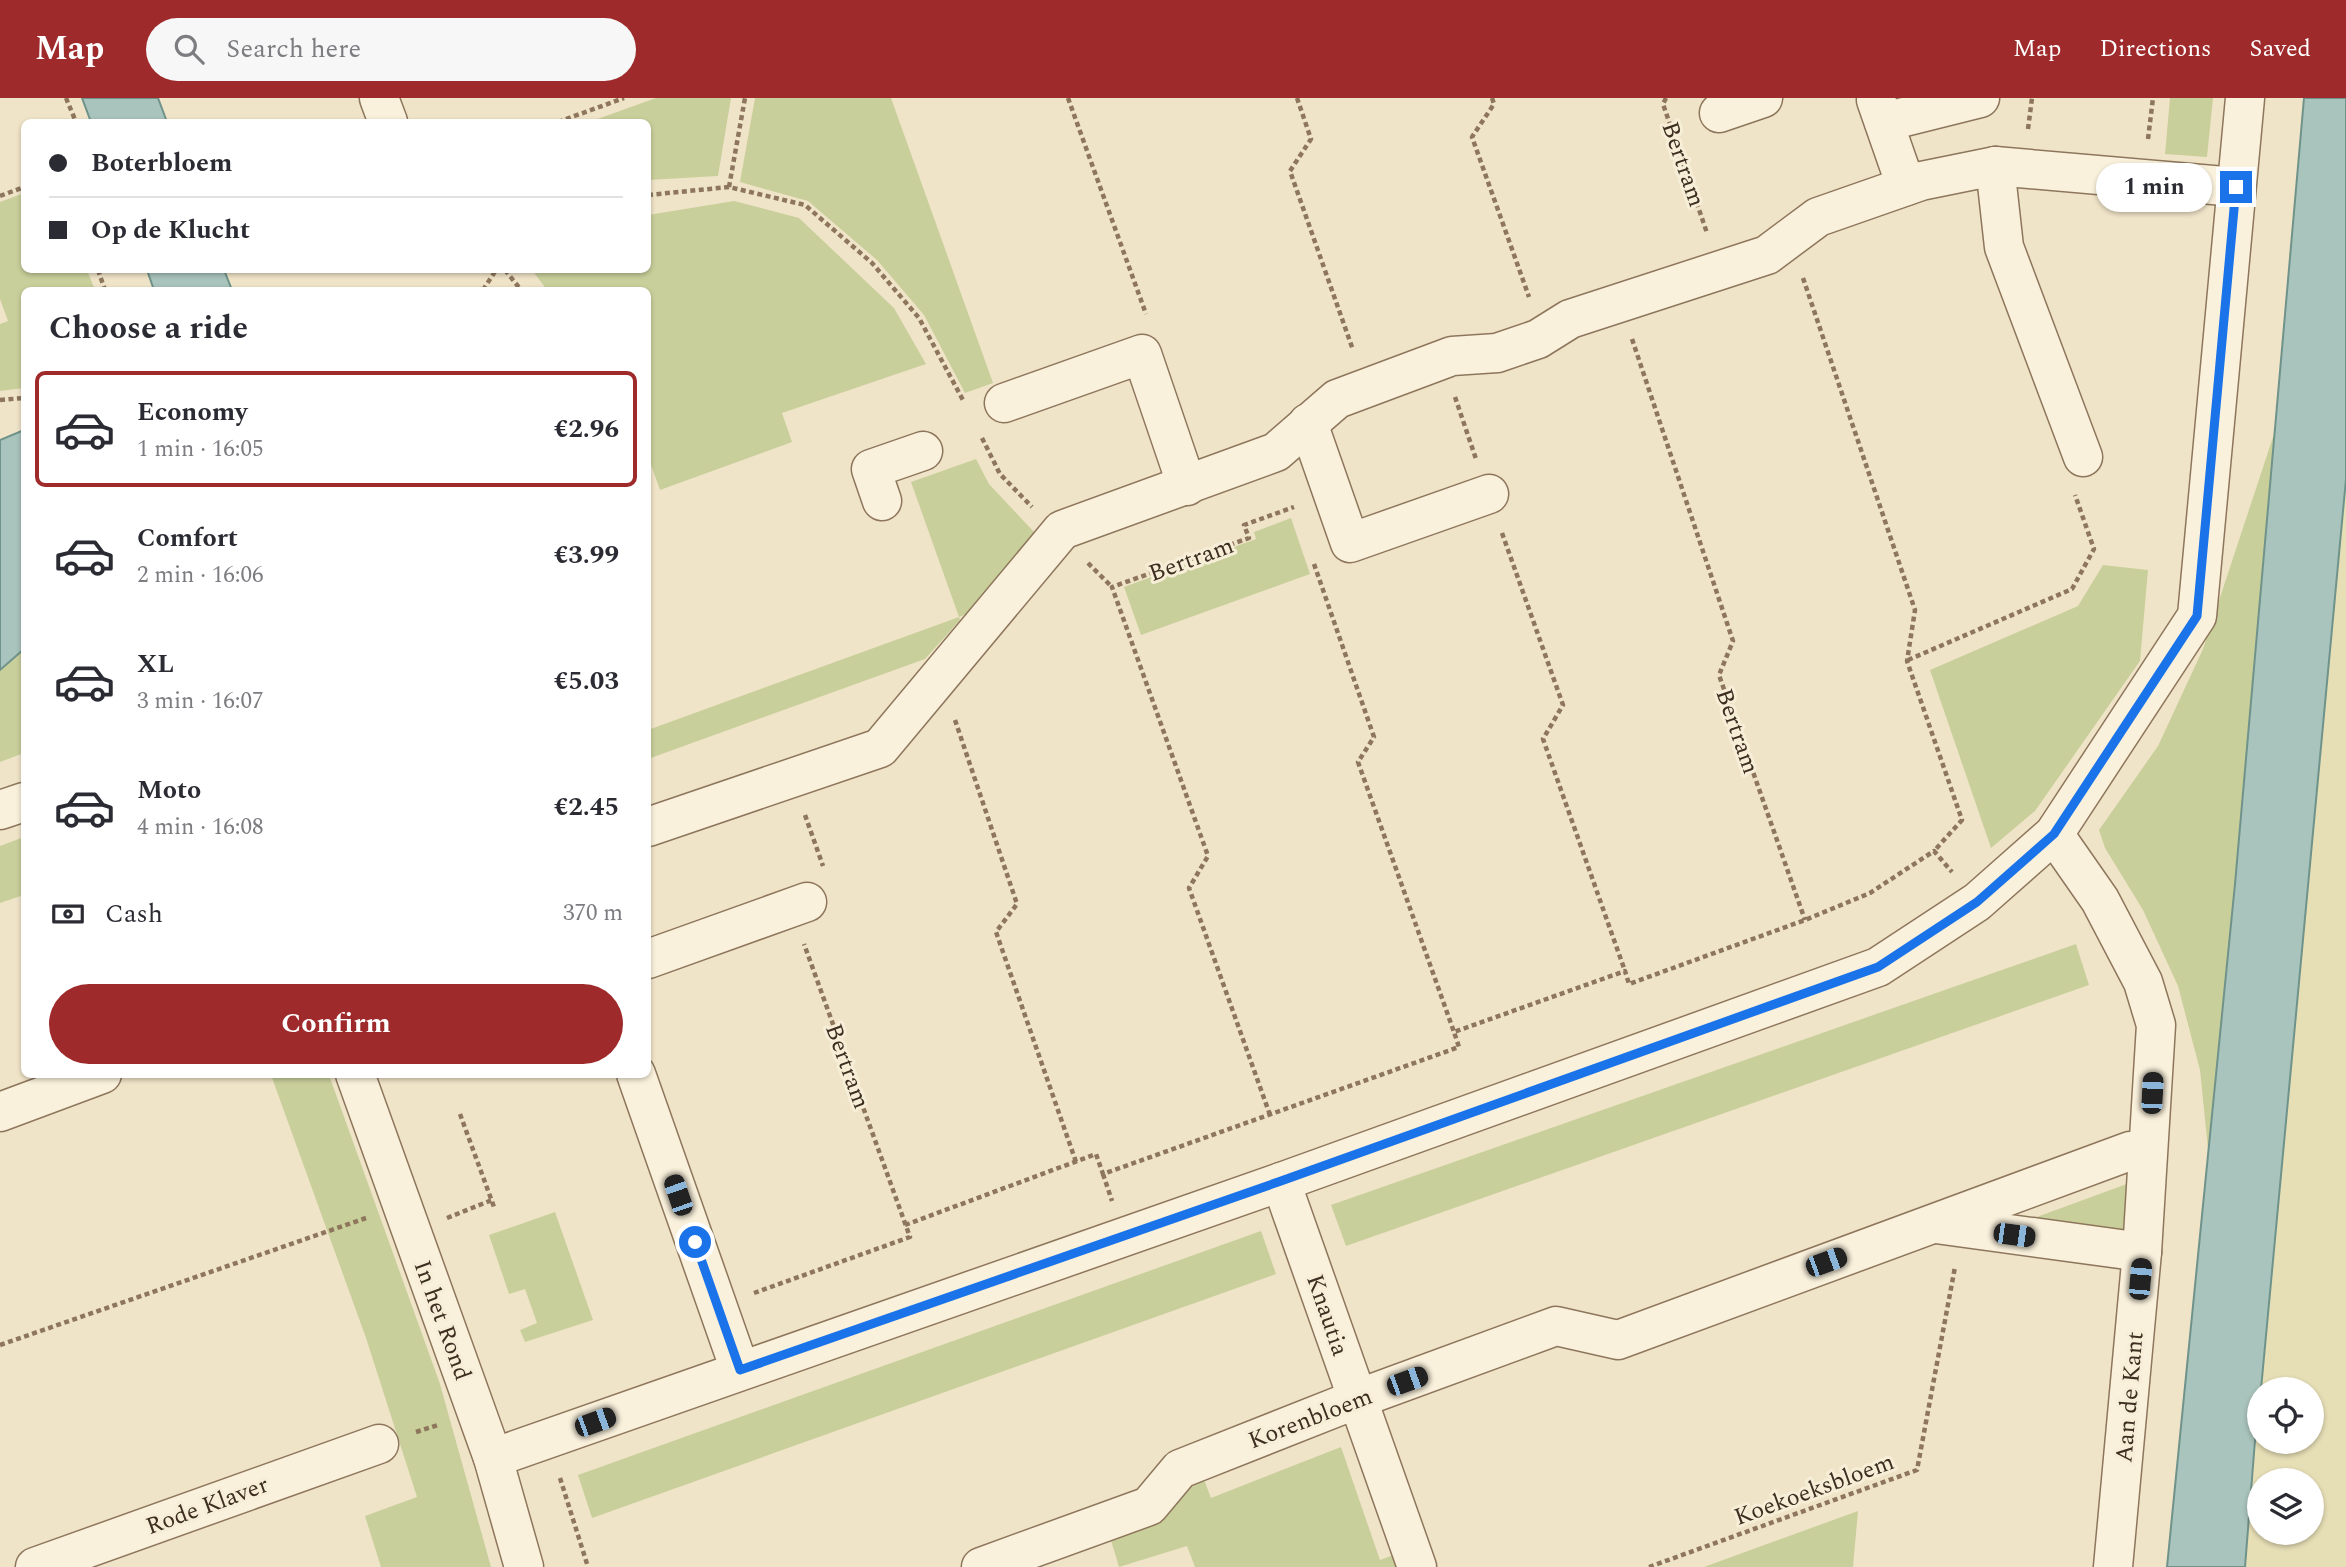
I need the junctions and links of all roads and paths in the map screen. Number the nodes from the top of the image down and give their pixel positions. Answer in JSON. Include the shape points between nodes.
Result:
{"nodes":[{"id":1,"x":66,"y":98,"type":"edge"},
{"id":2,"x":379,"y":98,"type":"edge"},
{"id":3,"x":624,"y":98,"type":"edge"},
{"id":4,"x":745,"y":98,"type":"edge"},
{"id":5,"x":1068,"y":98,"type":"edge"},
{"id":6,"x":1297,"y":98,"type":"edge"},
{"id":7,"x":1492,"y":98,"type":"edge"},
{"id":8,"x":1666,"y":98,"type":"edge"},
{"id":9,"x":1763,"y":98,"type":"edge"},
{"id":10,"x":1980,"y":98,"type":"edge"},
{"id":11,"x":2245,"y":98,"type":"edge"},
{"id":12,"x":1879,"y":110,"type":"edge"},
{"id":13,"x":1719,"y":113,"type":"dead end"},
{"id":14,"x":75,"y":119,"type":"edge"},
{"id":15,"x":387,"y":119,"type":"edge"},
{"id":16,"x":566,"y":119,"type":"edge"},
{"id":17,"x":1995,"y":166,"type":"junction"},
{"id":18,"x":1906,"y":186,"type":"junction"},
{"id":19,"x":729,"y":187,"type":"junction"},
{"id":20,"x":2236,"y":187,"type":"junction"},
{"id":21,"x":21,"y":188,"type":"edge"},
{"id":22,"x":651,"y":195,"type":"edge"},
{"id":23,"x":0,"y":196,"type":"edge"},
{"id":24,"x":1790,"y":238,"type":"junction"},
{"id":25,"x":1720,"y":270,"type":"junction"},
{"id":26,"x":507,"y":273,"type":"edge"},
{"id":27,"x":519,"y":287,"type":"edge"},
{"id":28,"x":1619,"y":302,"type":"junction"},
{"id":29,"x":1543,"y":336,"type":"junction"},
{"id":30,"x":1142,"y":354,"type":"junction"},
{"id":31,"x":1442,"y":360,"type":"junction"},
{"id":32,"x":1366,"y":388,"type":"junction"},
{"id":33,"x":21,"y":398,"type":"edge"},
{"id":34,"x":0,"y":400,"type":"edge"},
{"id":35,"x":987,"y":409,"type":"junction"},
{"id":36,"x":1308,"y":423,"type":"junction"},
{"id":37,"x":923,"y":451,"type":"dead end"},
{"id":38,"x":2078,"y":473,"type":"joint"},
{"id":39,"x":1187,"y":486,"type":"junction"},
{"id":40,"x":1489,"y":494,"type":"junction"},
{"id":41,"x":883,"y":501,"type":"dead end"},
{"id":42,"x":1299,"y":518,"type":"dead end"},
{"id":43,"x":1059,"y":534,"type":"junction"},
{"id":44,"x":1310,"y":552,"type":"dead end"},
{"id":45,"x":1907,"y":661,"type":"junction"},
{"id":46,"x":931,"y":688,"type":"junction"},
{"id":47,"x":793,"y":778,"type":"junction"},
{"id":48,"x":21,"y":803,"type":"edge"},
{"id":49,"x":0,"y":810,"type":"edge"},
{"id":50,"x":651,"y":826,"type":"edge"},
{"id":51,"x":2054,"y":834,"type":"junction"},
{"id":52,"x":1934,"y":851,"type":"junction"},
{"id":53,"x":1977,"y":902,"type":"junction"},
{"id":54,"x":799,"y":905,"type":"junction"},
{"id":55,"x":1805,"y":920,"type":"junction"},
{"id":56,"x":651,"y":958,"type":"edge"},
{"id":57,"x":1625,"y":971,"type":"junction"},
{"id":58,"x":1454,"y":1032,"type":"junction"},
{"id":59,"x":91,"y":1078,"type":"edge"},
{"id":60,"x":356,"y":1078,"type":"edge"},
{"id":61,"x":637,"y":1078,"type":"edge"},
{"id":62,"x":0,"y":1112,"type":"edge"},
{"id":63,"x":460,"y":1114,"type":"dead end"},
{"id":64,"x":1270,"y":1115,"type":"junction"},
{"id":65,"x":2130,"y":1151,"type":"dead end"},
{"id":66,"x":1076,"y":1162,"type":"junction"},
{"id":67,"x":1281,"y":1181,"type":"junction"},
{"id":68,"x":402,"y":1206,"type":"junction"},
{"id":69,"x":494,"y":1207,"type":"dead end"},
{"id":70,"x":905,"y":1225,"type":"junction"},
{"id":71,"x":1947,"y":1226,"type":"junction"},
{"id":72,"x":2142,"y":1252,"type":"junction"},
{"id":73,"x":717,"y":1306,"type":"junction"},
{"id":74,"x":0,"y":1345,"type":"edge"},
{"id":75,"x":740,"y":1370,"type":"junction"},
{"id":76,"x":1357,"y":1399,"type":"junction"},
{"id":77,"x":477,"y":1412,"type":"junction"},
{"id":78,"x":547,"y":1439,"type":"junction"},
{"id":79,"x":379,"y":1444,"type":"joint"},
{"id":80,"x":493,"y":1458,"type":"junction"},
{"id":81,"x":35,"y":1567,"type":"edge"},
{"id":82,"x":524,"y":1567,"type":"edge"},
{"id":83,"x":588,"y":1567,"type":"edge"},
{"id":84,"x":981,"y":1567,"type":"edge"},
{"id":85,"x":1417,"y":1567,"type":"edge"},
{"id":86,"x":1649,"y":1567,"type":"edge"},
{"id":87,"x":2113,"y":1567,"type":"edge"}],
"edges":[{"from":1,"to":14,"type":"path"},
{"from":2,"to":15,"type":"street"},
{"from":3,"to":16,"type":"path"},
{"from":4,"to":19,"type":"path"},
{"from":5,"to":30,"type":"path","via":[[1153,336]]},
{"from":6,"to":32,"type":"path","via":[[1311,139],[1290,171]]},
{"from":7,"to":29,"type":"path","via":[[1494,104],[1472,137]]},
{"from":8,"to":25,"type":"path","name":"Bertram","via":[[1663,104]]},
{"from":9,"to":13,"type":"street","name":"Bertram"},
{"from":10,"to":12,"type":"street"},
{"from":11,"to":20,"type":"street"},
{"from":12,"to":18,"type":"street"},
{"from":17,"to":18,"type":"street"},
{"from":17,"to":20,"type":"street"},
{"from":17,"to":38,"type":"street","via":[[2004,247]]},
{"from":18,"to":24,"type":"street","via":[[1818,217]]},
{"from":19,"to":22,"type":"path"},
{"from":19,"to":35,"type":"path","via":[[805,205],[872,263]]},
{"from":20,"to":51,"type":"street","via":[[2197,616]]},
{"from":21,"to":23,"type":"path"},
{"from":24,"to":25,"type":"street","via":[[1767,255]]},
{"from":24,"to":45,"type":"path","via":[[1915,610]]},
{"from":25,"to":28,"type":"street"},
{"from":26,"to":27,"type":"path"},
{"from":28,"to":29,"type":"street","via":[[1570,319]]},
{"from":28,"to":55,"type":"path","name":"Bertram","via":[[1733,641],[1719,675]]},
{"from":29,"to":31,"type":"street","via":[[1497,353]]},
{"from":30,"to":35,"type":"street"},
{"from":30,"to":39,"type":"street"},
{"from":31,"to":32,"type":"street"},
{"from":31,"to":40,"type":"path"},
{"from":32,"to":36,"type":"street","via":[[1337,399]]},
{"from":33,"to":34,"type":"path"},
{"from":35,"to":43,"type":"path","via":[[1000,474]]},
{"from":36,"to":39,"type":"street","via":[[1276,452]]},
{"from":36,"to":40,"type":"street","via":[[1350,543]]},
{"from":37,"to":41,"type":"street","via":[[872,469]]},
{"from":38,"to":45,"type":"path","via":[[2094,549],[2072,589]]},
{"from":39,"to":43,"type":"street"},
{"from":40,"to":57,"type":"path","via":[[1563,705],[1543,739]]},
{"from":42,"to":64,"type":"path","name":"Bertram","via":[[1295,507],[1244,525],[1249,538],[1112,587],[1208,856],[1189,888]]},
{"from":43,"to":46,"type":"street"},
{"from":44,"to":58,"type":"path","via":[[1374,737],[1358,762]]},
{"from":45,"to":52,"type":"path","via":[[1962,820]]},
{"from":46,"to":47,"type":"street","via":[[880,748]]},
{"from":46,"to":66,"type":"path","via":[[953,715],[1017,904],[996,932]]},
{"from":47,"to":50,"type":"street"},
{"from":47,"to":54,"type":"path","via":[[826,878]]},
{"from":48,"to":49,"type":"street"},
{"from":51,"to":53,"type":"street"},
{"from":51,"to":72,"type":"street","name":"Aan de Kant","via":[[2100,900],[2143,982],[2156,1025]]},
{"from":52,"to":53,"type":"path"},
{"from":52,"to":55,"type":"path","via":[[1870,894]]},
{"from":53,"to":67,"type":"street","via":[[1878,967]]},
{"from":54,"to":56,"type":"street"},
{"from":54,"to":70,"type":"path","name":"Bertram"},
{"from":55,"to":57,"type":"path","via":[[1629,984]]},
{"from":57,"to":58,"type":"path"},
{"from":58,"to":64,"type":"path","via":[[1459,1046]]},
{"from":59,"to":62,"type":"street"},
{"from":60,"to":68,"type":"street","name":"In het Rond"},
{"from":61,"to":73,"type":"street"},
{"from":63,"to":69,"type":"path"},
{"from":64,"to":66,"type":"path","via":[[1104,1174],[1096,1154]]},
{"from":65,"to":71,"type":"street","name":"Korenbloem"},
{"from":66,"to":70,"type":"path"},
{"from":67,"to":75,"type":"street"},
{"from":67,"to":76,"type":"street","name":"Knautia"},
{"from":68,"to":74,"type":"path"},
{"from":68,"to":77,"type":"street","name":"In het Rond"},
{"from":70,"to":73,"type":"path","via":[[910,1237]]},
{"from":71,"to":72,"type":"street","name":"Korenbloem"},
{"from":71,"to":76,"type":"street","name":"Korenbloem","via":[[1618,1340],[1556,1326]]},
{"from":71,"to":86,"type":"path","name":"Koekoeksbloem","via":[[1917,1470]]},
{"from":72,"to":87,"type":"street","name":"Aan de Kant"},
{"from":73,"to":75,"type":"street"},
{"from":75,"to":78,"type":"street"},
{"from":76,"to":84,"type":"street","name":"Korenbloem","via":[[1180,1469],[1149,1506]]},
{"from":76,"to":85,"type":"street","name":"Knautia"},
{"from":77,"to":79,"type":"path"},
{"from":77,"to":80,"type":"street","name":"In het Rond"},
{"from":78,"to":80,"type":"street"},
{"from":78,"to":83,"type":"path"},
{"from":79,"to":81,"type":"street","name":"Rode Klaver"},
{"from":80,"to":82,"type":"street","name":"In het Rond"}]}
